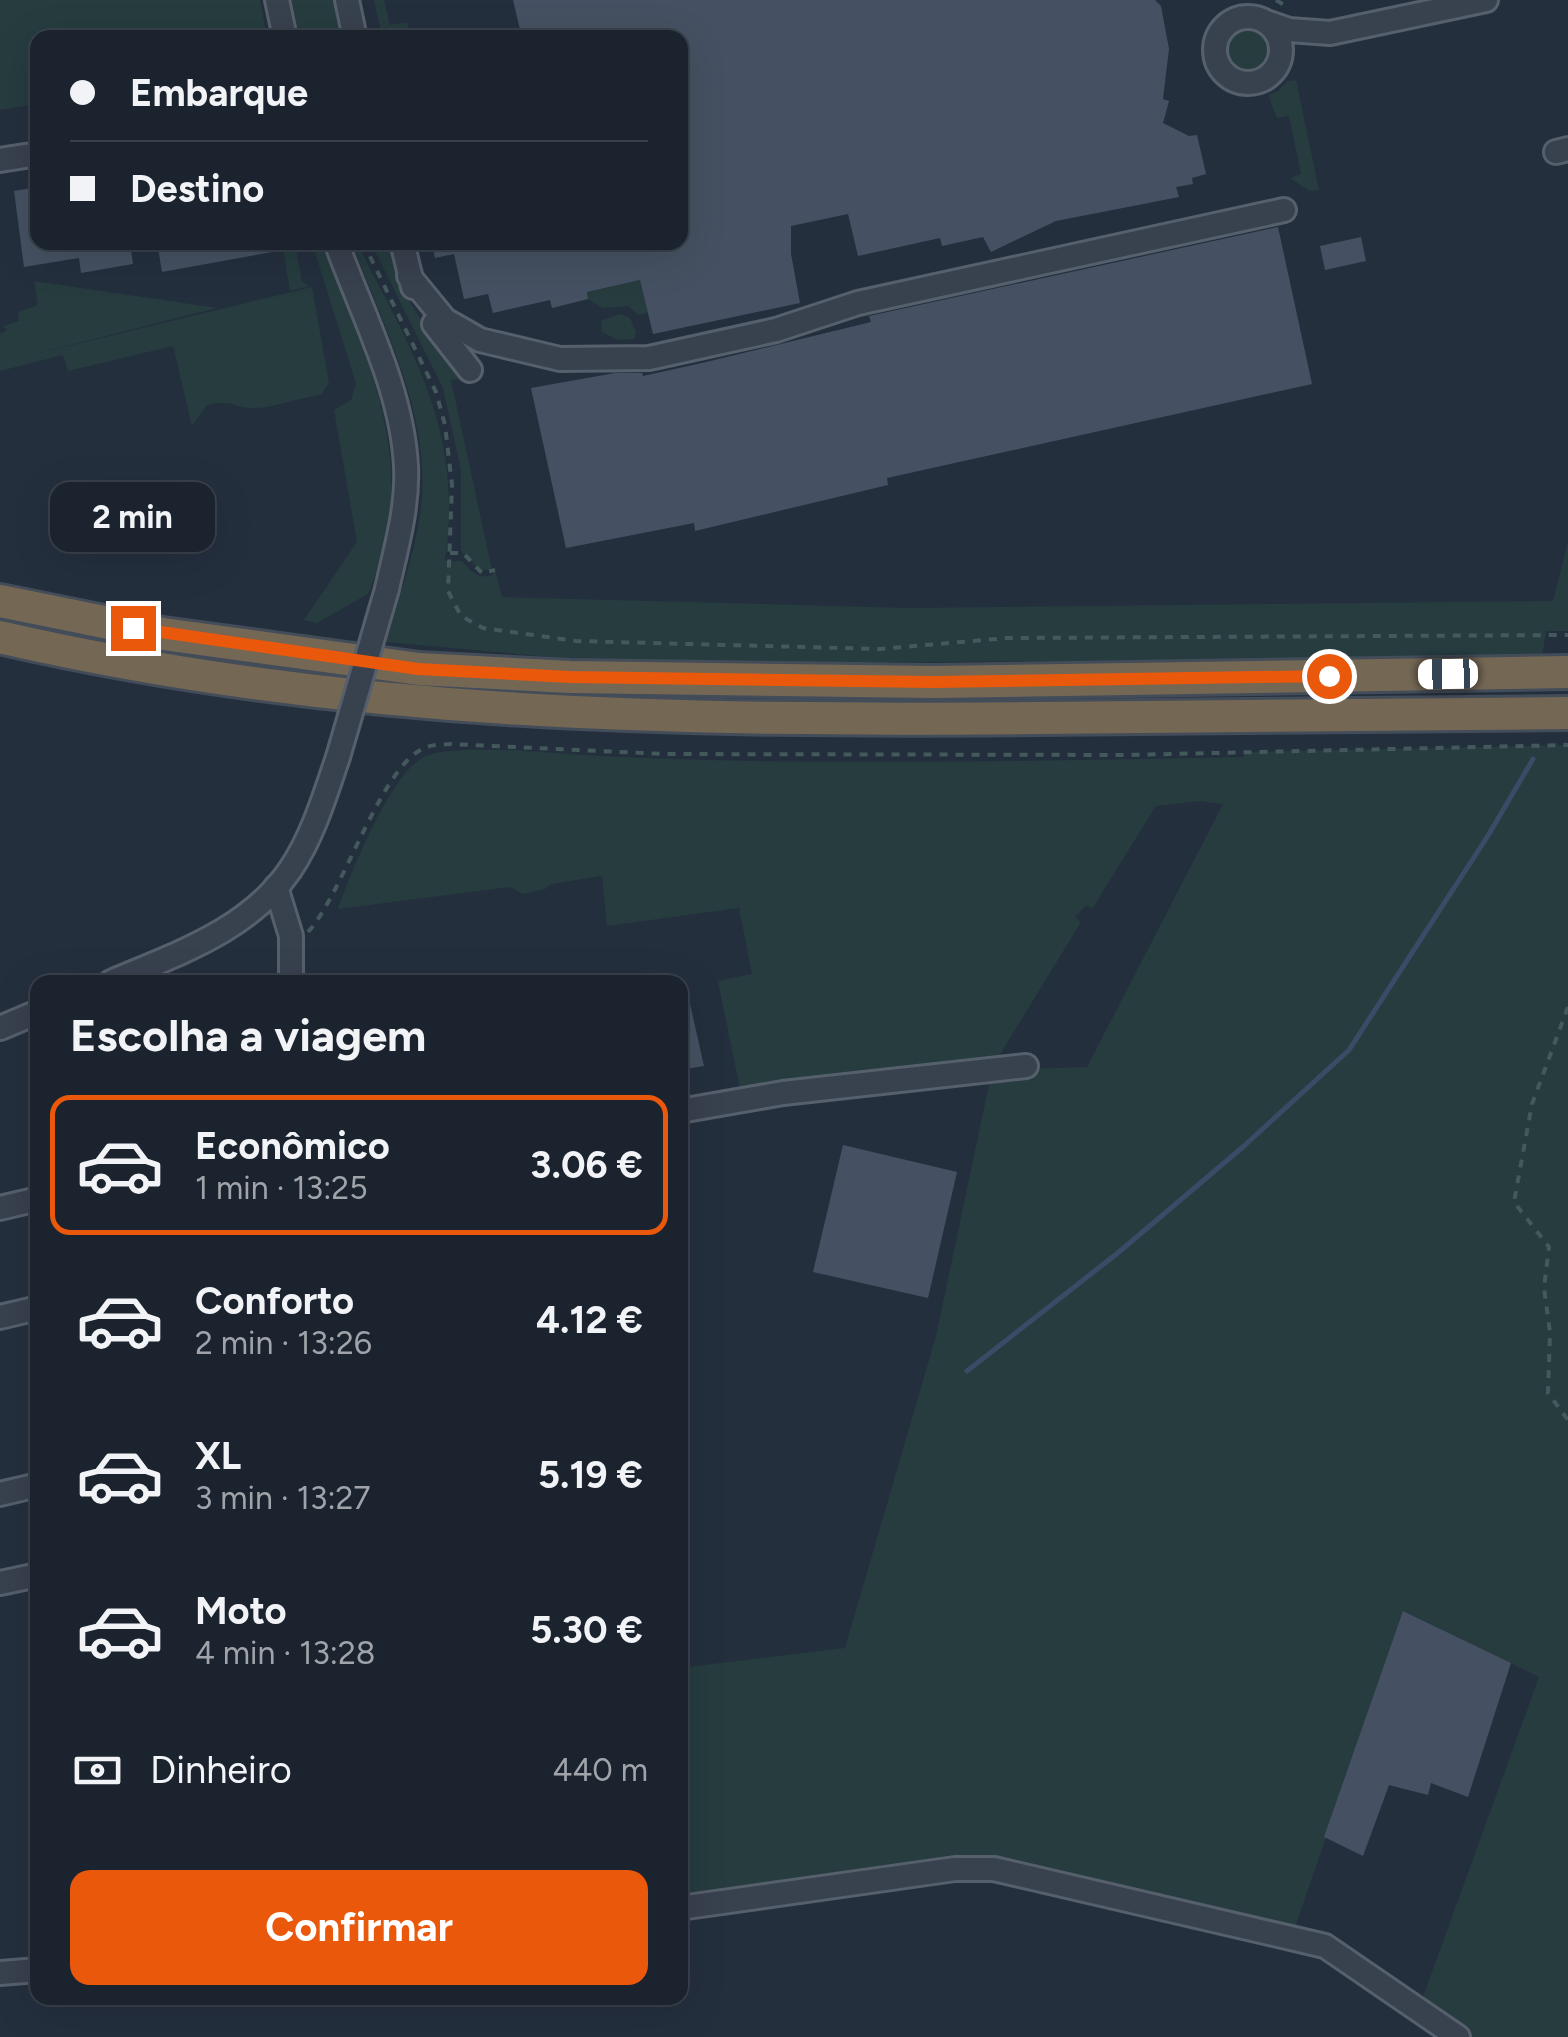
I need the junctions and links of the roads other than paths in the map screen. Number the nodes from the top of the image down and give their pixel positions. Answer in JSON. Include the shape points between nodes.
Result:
{"nodes":[{"id":1,"x":277,"y":0,"type":"edge"},
{"id":2,"x":347,"y":0,"type":"edge"},
{"id":3,"x":1486,"y":0,"type":"edge"},
{"id":4,"x":1266,"y":22,"type":"junction"},
{"id":5,"x":284,"y":30,"type":"edge"},
{"id":6,"x":353,"y":30,"type":"edge"},
{"id":7,"x":1330,"y":33,"type":"junction"},
{"id":8,"x":1276,"y":69,"type":"junction"},
{"id":9,"x":30,"y":155,"type":"edge"},
{"id":10,"x":0,"y":160,"type":"edge"},
{"id":11,"x":1284,"y":210,"type":"dead end"},
{"id":12,"x":339,"y":250,"type":"edge"},
{"id":13,"x":404,"y":250,"type":"edge"},
{"id":14,"x":409,"y":276,"type":"junction"},
{"id":15,"x":470,"y":370,"type":"dead end"},
{"id":16,"x":0,"y":601,"type":"edge"},
{"id":17,"x":0,"y":637,"type":"edge"},
{"id":18,"x":1568,"y":672,"type":"edge"},
{"id":19,"x":1568,"y":713,"type":"edge"},
{"id":20,"x":276,"y":887,"type":"junction"},
{"id":21,"x":127,"y":975,"type":"edge"},
{"id":22,"x":290,"y":975,"type":"edge"},
{"id":23,"x":30,"y":1015,"type":"edge"},
{"id":24,"x":0,"y":1028,"type":"edge"},
{"id":25,"x":1026,"y":1066,"type":"dead end"},
{"id":26,"x":688,"y":1110,"type":"edge"},
{"id":27,"x":30,"y":1201,"type":"edge"},
{"id":28,"x":0,"y":1208,"type":"edge"},
{"id":29,"x":30,"y":1310,"type":"edge"},
{"id":30,"x":0,"y":1316,"type":"edge"},
{"id":31,"x":30,"y":1487,"type":"edge"},
{"id":32,"x":0,"y":1494,"type":"edge"},
{"id":33,"x":30,"y":1577,"type":"edge"},
{"id":34,"x":0,"y":1583,"type":"edge"},
{"id":35,"x":688,"y":1907,"type":"edge"},
{"id":36,"x":30,"y":1971,"type":"edge"},
{"id":37,"x":0,"y":1973,"type":"edge"},
{"id":38,"x":1458,"y":2037,"type":"edge"}],
"edges":[{"from":1,"to":5,"type":"street"},
{"from":2,"to":6,"type":"street"},
{"from":3,"to":7,"type":"street"},
{"from":4,"to":7,"type":"street"},
{"from":4,"to":8,"type":"street","via":[[1280,38]]},
{"from":4,"to":8,"type":"street","via":[[1246,17],[1227,24],[1216,42],[1217,62],[1230,78],[1249,84]]},
{"from":7,"to":8,"type":"street"},
{"from":9,"to":10,"type":"street"},
{"from":11,"to":14,"type":"street","via":[[872,300],[650,358],[560,359],[480,340],[445,320]]},
{"from":12,"to":20,"type":"street","bridge":true,"via":[[384,367],[404,444],[403,518],[338,757],[313,826]]},
{"from":13,"to":14,"type":"street"},
{"from":14,"to":15,"type":"street","via":[[424,310]]},
{"from":16,"to":18,"type":"highway","via":[[163,634],[418,669],[570,677],[933,682]]},
{"from":17,"to":19,"type":"highway","via":[[255,684],[557,714],[918,719]]},
{"from":20,"to":21,"type":"street","via":[[258,908],[209,940]]},
{"from":20,"to":22,"type":"street","via":[[291,946]]},
{"from":23,"to":24,"type":"street"},
{"from":25,"to":26,"type":"street","via":[[783,1092]]},
{"from":27,"to":28,"type":"street"},
{"from":29,"to":30,"type":"street"},
{"from":31,"to":32,"type":"street"},
{"from":33,"to":34,"type":"street"},
{"from":35,"to":38,"type":"street","via":[[994,1868],[1326,1946]]},
{"from":36,"to":37,"type":"street"}]}
